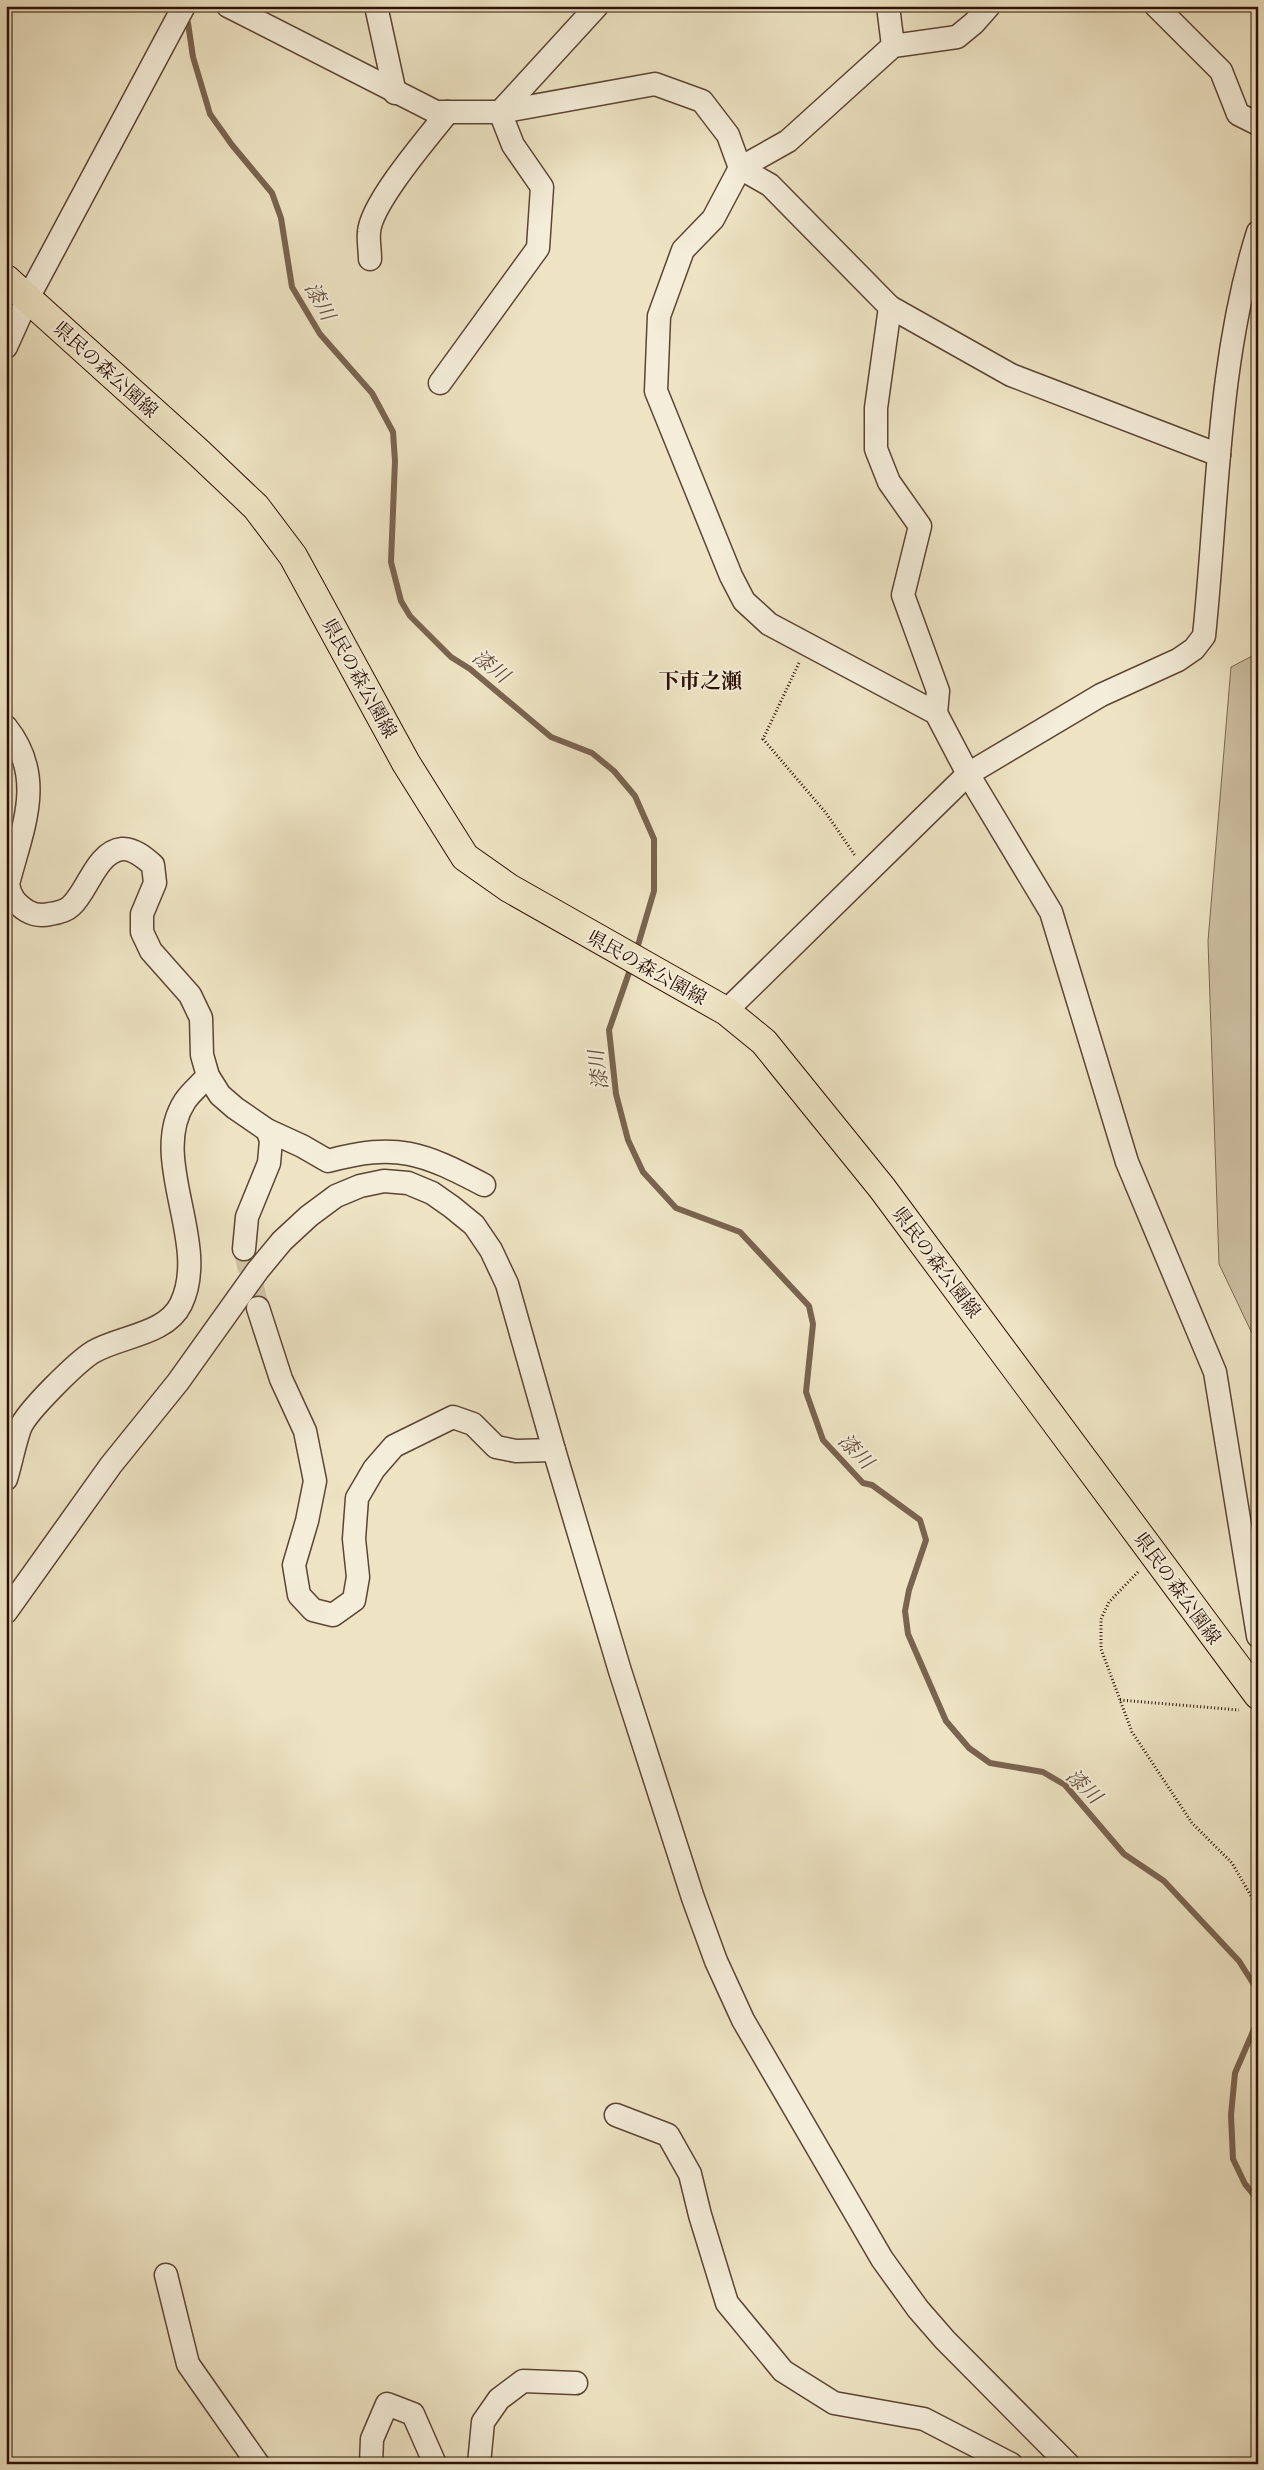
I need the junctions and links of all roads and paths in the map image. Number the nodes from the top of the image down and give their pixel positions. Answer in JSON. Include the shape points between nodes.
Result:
{"nodes":[{"id":1,"x":184,"y":6,"type":"edge"},
{"id":2,"x":228,"y":6,"type":"edge"},
{"id":3,"x":376,"y":6,"type":"edge"},
{"id":4,"x":597,"y":6,"type":"edge"},
{"id":5,"x":888,"y":6,"type":"edge"},
{"id":6,"x":989,"y":6,"type":"edge"},
{"id":7,"x":1156,"y":6,"type":"edge"},
{"id":8,"x":893,"y":46,"type":"junction"},
{"id":9,"x":395,"y":93,"type":"junction"},
{"id":10,"x":448,"y":112,"type":"junction"},
{"id":11,"x":500,"y":112,"type":"junction"},
{"id":12,"x":1258,"y":124,"type":"edge"},
{"id":13,"x":740,"y":168,"type":"junction"},
{"id":14,"x":1258,"y":232,"type":"edge"},
{"id":15,"x":370,"y":259,"type":"dead end"},
{"id":16,"x":6,"y":279,"type":"edge"},
{"id":17,"x":28,"y":298,"type":"junction"},
{"id":18,"x":890,"y":308,"type":"junction"},
{"id":19,"x":6,"y":347,"type":"edge"},
{"id":20,"x":440,"y":383,"type":"dead end"},
{"id":21,"x":1219,"y":455,"type":"junction"},
{"id":22,"x":808,"y":644,"type":"junction"},
{"id":23,"x":936,"y":713,"type":"junction"},
{"id":24,"x":6,"y":727,"type":"edge"},
{"id":25,"x":968,"y":774,"type":"junction"},
{"id":26,"x":866,"y":872,"type":"junction"},
{"id":27,"x":726,"y":1011,"type":"junction"},
{"id":28,"x":208,"y":1076,"type":"junction"},
{"id":29,"x":267,"y":1130,"type":"junction"},
{"id":30,"x":484,"y":1185,"type":"dead end"},
{"id":31,"x":244,"y":1249,"type":"tunnel mouth"},
{"id":32,"x":258,"y":1308,"type":"tunnel mouth"},
{"id":33,"x":554,"y":1450,"type":"junction"},
{"id":34,"x":6,"y":1479,"type":"edge"},
{"id":35,"x":1154,"y":1555,"type":"junction"},
{"id":36,"x":6,"y":1612,"type":"edge"},
{"id":37,"x":1258,"y":1636,"type":"edge"},
{"id":38,"x":1120,"y":1700,"type":"junction"},
{"id":39,"x":1253,"y":1703,"type":"edge"},
{"id":40,"x":1258,"y":1908,"type":"edge"},
{"id":41,"x":616,"y":2115,"type":"dead end"},
{"id":42,"x":166,"y":2275,"type":"dead end"},
{"id":43,"x":576,"y":2383,"type":"dead end"},
{"id":44,"x":258,"y":2464,"type":"edge"},
{"id":45,"x":371,"y":2464,"type":"edge"},
{"id":46,"x":436,"y":2464,"type":"edge"},
{"id":47,"x":479,"y":2464,"type":"edge"},
{"id":48,"x":1011,"y":2464,"type":"edge"},
{"id":49,"x":1068,"y":2464,"type":"edge"}],
"edges":[{"from":1,"to":17,"type":"street"},
{"from":2,"to":9,"type":"street"},
{"from":3,"to":9,"type":"street"},
{"from":4,"to":11,"type":"street"},
{"from":5,"to":8,"type":"street"},
{"from":6,"to":8,"type":"street","via":[[957,37]]},
{"from":7,"to":12,"type":"street","via":[[1221,71],[1238,114]]},
{"from":8,"to":13,"type":"street","via":[[788,141]]},
{"from":9,"to":10,"type":"street","via":[[436,112]]},
{"from":10,"to":11,"type":"street"},
{"from":10,"to":15,"type":"street","via":[[379,207],[369,230]]},
{"from":11,"to":13,"type":"street","via":[[656,84],[702,101],[728,136]]},
{"from":11,"to":20,"type":"street","via":[[513,145],[542,187],[538,248]]},
{"from":13,"to":18,"type":"street","via":[[770,185]]},
{"from":13,"to":22,"type":"street","via":[[713,219],[683,250],[659,316],[656,391],[744,601],[769,624]]},
{"from":14,"to":21,"type":"street","via":[[1246,269],[1235,324]]},
{"from":16,"to":17,"type":"main road","name":"県民の森公園線"},
{"from":17,"to":19,"type":"street"},
{"from":17,"to":27,"type":"main road","name":"県民の森公園線","via":[[256,507],[293,556],[406,763],[465,857],[509,888]]},
{"from":18,"to":21,"type":"street","via":[[1011,375]]},
{"from":18,"to":23,"type":"street","via":[[876,408],[876,449],[889,482],[920,526],[903,595],[938,691]]},
{"from":21,"to":25,"type":"street","via":[[1204,636],[1194,649],[1178,660],[1101,694]]},
{"from":22,"to":23,"type":"street"},
{"from":22,"to":26,"type":"path","via":[[763,739],[826,813]]},
{"from":23,"to":25,"type":"street"},
{"from":24,"to":28,"type":"street","via":[[22,753],[30,796],[8,884],[10,895],[19,906],[30,912],[43,916],[59,913],[71,907],[112,852],[123,849],[140,855],[153,865],[156,883],[142,914],[142,932],[150,951],[190,995],[201,1018],[202,1055]]},
{"from":25,"to":26,"type":"street"},
{"from":25,"to":37,"type":"street","via":[[1051,912],[1127,1162],[1215,1372]]},
{"from":26,"to":27,"type":"street"},
{"from":27,"to":35,"type":"main road","name":"県民の森公園線","via":[[764,1042],[882,1188]]},
{"from":28,"to":29,"type":"street","via":[[220,1095],[234,1108]]},
{"from":28,"to":34,"type":"street","via":[[184,1101],[173,1145],[190,1277],[180,1306],[166,1320],[92,1353],[40,1401],[21,1426]]},
{"from":29,"to":30,"type":"street","via":[[328,1161],[360,1152],[387,1150],[417,1155]]},
{"from":29,"to":31,"type":"street","via":[[271,1140],[269,1163],[247,1217]]},
{"from":32,"to":33,"type":"street","via":[[281,1379],[305,1431],[312,1464],[315,1481],[294,1565],[299,1595],[313,1610],[333,1615],[354,1600],[358,1578],[354,1539],[357,1498],[374,1469],[394,1446],[452,1417],[472,1424],[496,1447],[516,1451]]},
{"from":33,"to":36,"type":"street","via":[[507,1284],[491,1250],[474,1225],[432,1193],[408,1183],[384,1181],[360,1186],[336,1196],[309,1216],[276,1248]]},
{"from":33,"to":49,"type":"street","via":[[693,1898],[716,1961],[743,2020],[882,2259],[918,2310]]},
{"from":35,"to":38,"type":"path","via":[[1109,1602],[1102,1619],[1101,1649]]},
{"from":35,"to":39,"type":"main road","name":"県民の森公園線"},
{"from":38,"to":39,"type":"path"},
{"from":38,"to":40,"type":"path","via":[[1132,1732],[1167,1788],[1192,1822],[1232,1863]]},
{"from":41,"to":48,"type":"street","via":[[668,2135],[690,2174],[727,2303],[783,2371],[834,2402],[924,2419]]},
{"from":42,"to":44,"type":"street","via":[[188,2364]]},
{"from":43,"to":47,"type":"street","via":[[523,2381],[499,2399],[483,2422]]},
{"from":45,"to":46,"type":"street","via":[[372,2439],[387,2404],[413,2414]]}]}
